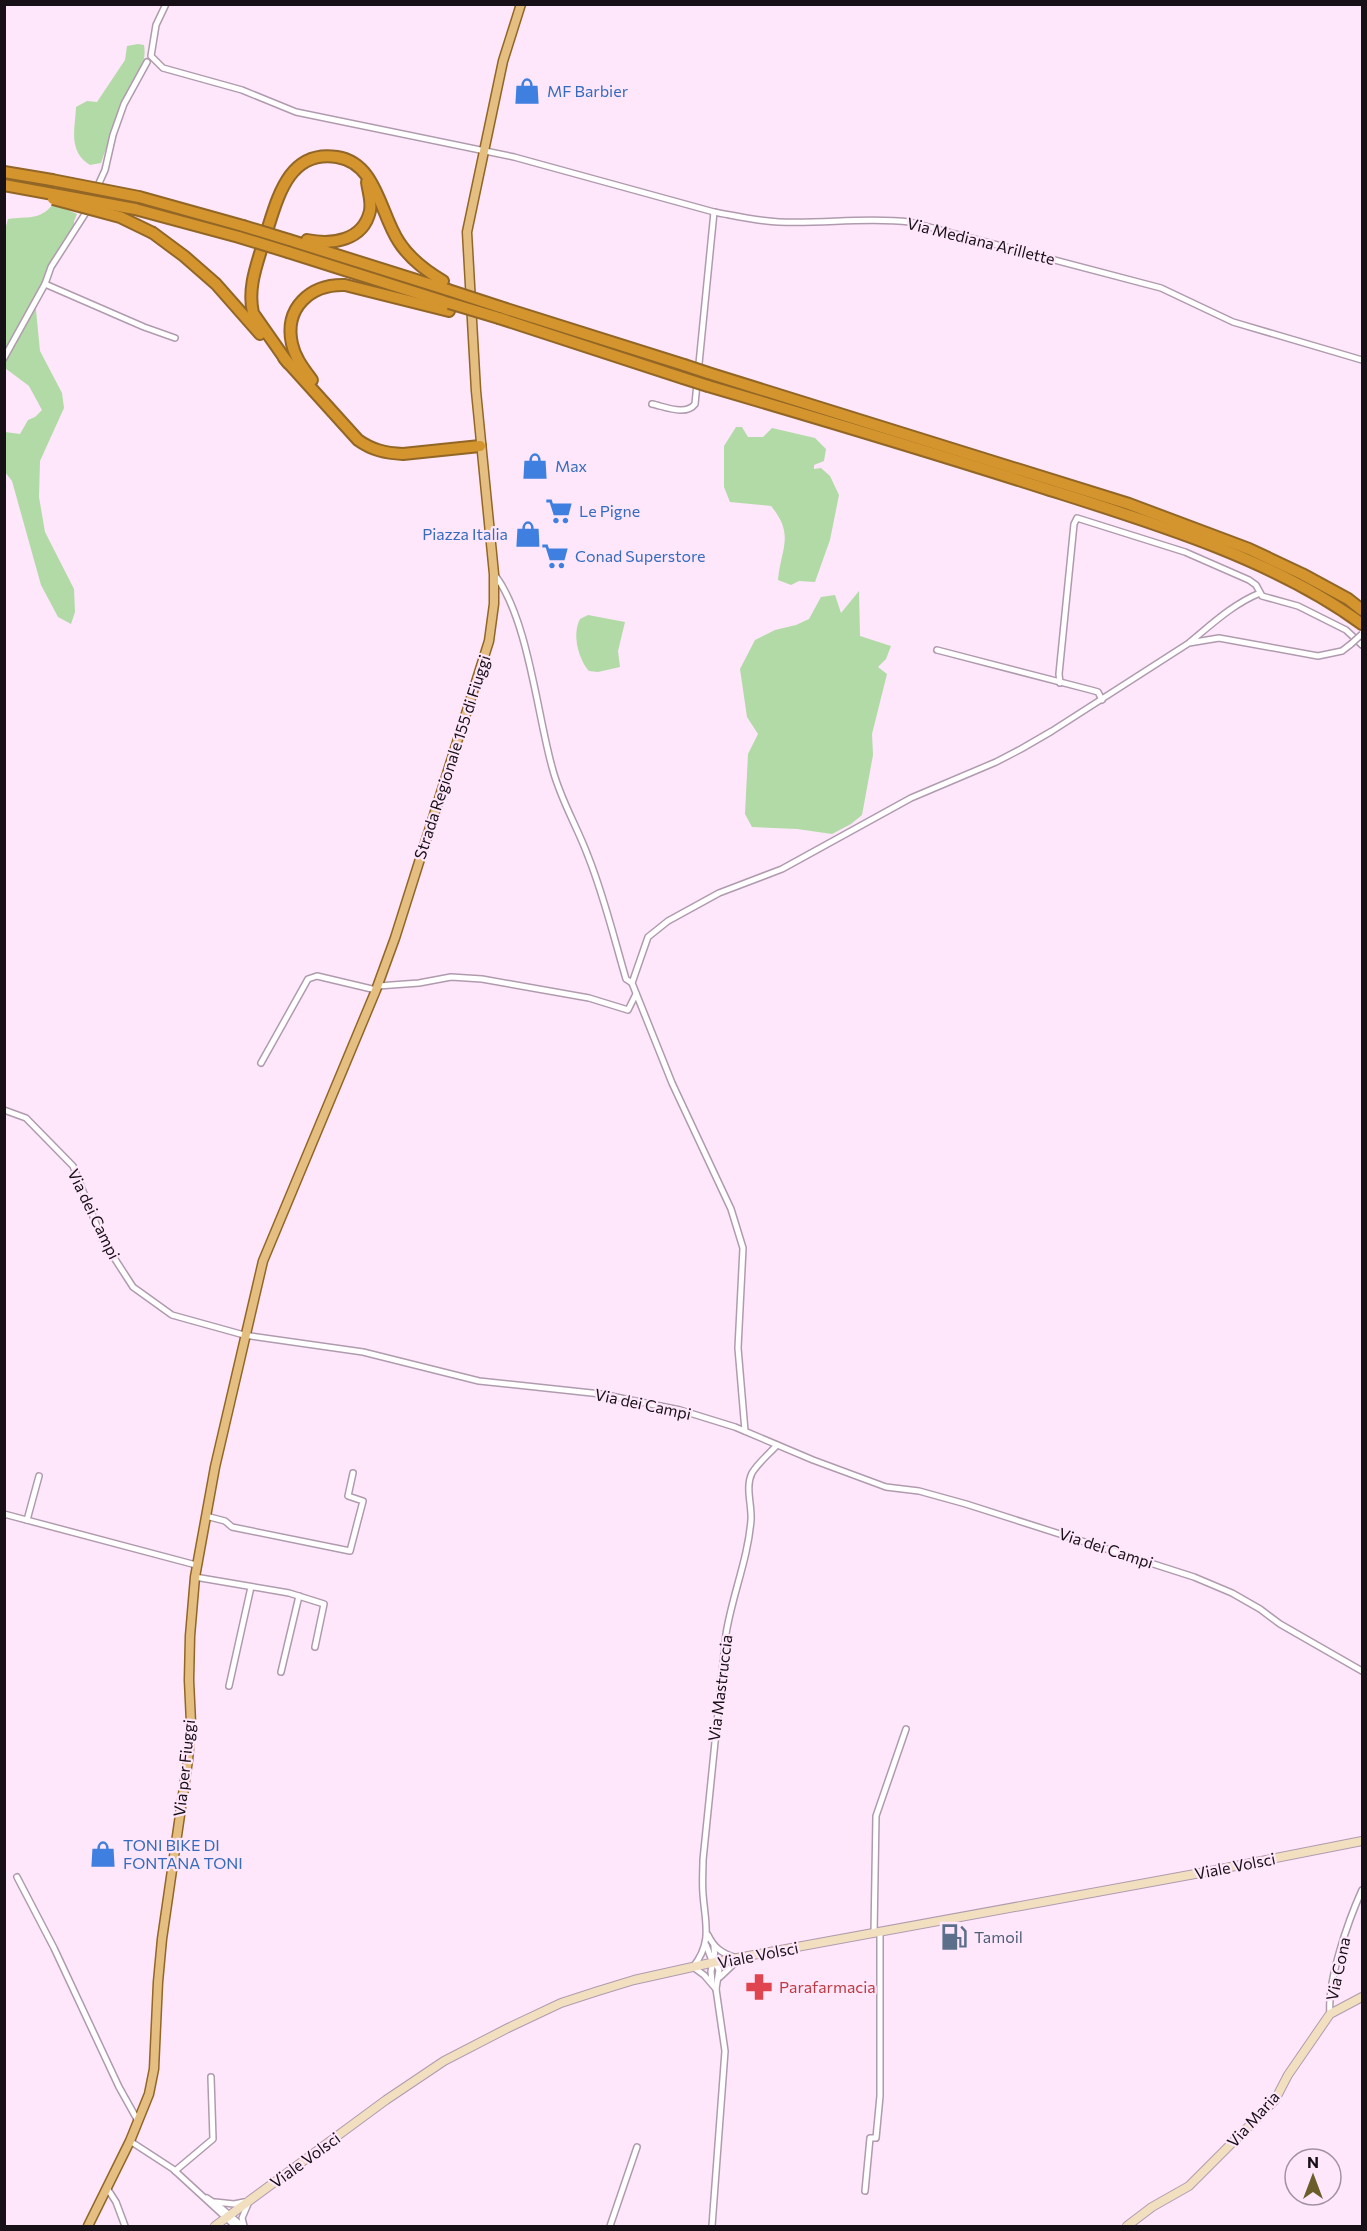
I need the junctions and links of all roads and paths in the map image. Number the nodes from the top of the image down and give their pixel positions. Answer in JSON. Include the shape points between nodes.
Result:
{"nodes":[{"id":1,"x":166,"y":4,"type":"edge"},
{"id":2,"x":521,"y":4,"type":"edge"},
{"id":3,"x":147,"y":62,"type":"dead end"},
{"id":4,"x":483,"y":151,"type":"junction"},
{"id":5,"x":4,"y":172,"type":"edge"},
{"id":6,"x":368,"y":178,"type":"junction"},
{"id":7,"x":4,"y":185,"type":"edge"},
{"id":8,"x":48,"y":192,"type":"junction"},
{"id":9,"x":714,"y":212,"type":"junction"},
{"id":10,"x":289,"y":240,"type":"junction"},
{"id":11,"x":45,"y":284,"type":"junction"},
{"id":12,"x":446,"y":286,"type":"junction"},
{"id":13,"x":449,"y":307,"type":"junction"},
{"id":14,"x":175,"y":338,"type":"dead end"},
{"id":15,"x":4,"y":358,"type":"edge"},
{"id":16,"x":1362,"y":360,"type":"edge"},
{"id":17,"x":288,"y":363,"type":"junction"},
{"id":18,"x":652,"y":404,"type":"dead end"},
{"id":19,"x":339,"y":417,"type":"junction"},
{"id":20,"x":480,"y":446,"type":"junction"},
{"id":21,"x":495,"y":574,"type":"junction"},
{"id":22,"x":1260,"y":593,"type":"junction"},
{"id":23,"x":1362,"y":610,"type":"edge"},
{"id":24,"x":1362,"y":624,"type":"edge"},
{"id":25,"x":1362,"y":633,"type":"edge"},
{"id":26,"x":1189,"y":643,"type":"junction"},
{"id":27,"x":1362,"y":645,"type":"edge"},
{"id":28,"x":937,"y":650,"type":"dead end"},
{"id":29,"x":1060,"y":682,"type":"junction"},
{"id":30,"x":1101,"y":700,"type":"junction"},
{"id":31,"x":632,"y":983,"type":"junction"},
{"id":32,"x":377,"y":988,"type":"junction"},
{"id":33,"x":636,"y":993,"type":"junction"},
{"id":34,"x":261,"y":1063,"type":"dead end"},
{"id":35,"x":4,"y":1110,"type":"edge"},
{"id":36,"x":244,"y":1335,"type":"junction"},
{"id":37,"x":745,"y":1431,"type":"junction"},
{"id":38,"x":777,"y":1445,"type":"junction"},
{"id":39,"x":353,"y":1473,"type":"dead end"},
{"id":40,"x":39,"y":1476,"type":"dead end"},
{"id":41,"x":4,"y":1514,"type":"edge"},
{"id":42,"x":205,"y":1516,"type":"junction"},
{"id":43,"x":27,"y":1520,"type":"junction"},
{"id":44,"x":196,"y":1565,"type":"junction"},
{"id":45,"x":195,"y":1577,"type":"junction"},
{"id":46,"x":251,"y":1587,"type":"junction"},
{"id":47,"x":299,"y":1596,"type":"junction"},
{"id":48,"x":315,"y":1647,"type":"dead end"},
{"id":49,"x":1362,"y":1671,"type":"edge"},
{"id":50,"x":281,"y":1672,"type":"dead end"},
{"id":51,"x":229,"y":1686,"type":"dead end"},
{"id":52,"x":906,"y":1729,"type":"dead end"},
{"id":53,"x":1362,"y":1841,"type":"edge"},
{"id":54,"x":17,"y":1877,"type":"dead end"},
{"id":55,"x":1362,"y":1890,"type":"edge"},
{"id":56,"x":877,"y":1933,"type":"junction"},
{"id":57,"x":707,"y":1934,"type":"junction"},
{"id":58,"x":706,"y":1944,"type":"junction"},
{"id":59,"x":714,"y":1946,"type":"junction"},
{"id":60,"x":740,"y":1958,"type":"junction"},
{"id":61,"x":714,"y":1963,"type":"junction"},
{"id":62,"x":693,"y":1967,"type":"junction"},
{"id":63,"x":719,"y":1979,"type":"junction"},
{"id":64,"x":714,"y":1986,"type":"junction"},
{"id":65,"x":1362,"y":1997,"type":"edge"},
{"id":66,"x":1330,"y":2014,"type":"junction"},
{"id":67,"x":211,"y":2077,"type":"dead end"},
{"id":68,"x":138,"y":2121,"type":"junction"},
{"id":69,"x":130,"y":2141,"type":"junction"},
{"id":70,"x":637,"y":2147,"type":"dead end"},
{"id":71,"x":175,"y":2171,"type":"junction"},
{"id":72,"x":107,"y":2188,"type":"junction"},
{"id":73,"x":865,"y":2191,"type":"dead end"},
{"id":74,"x":202,"y":2196,"type":"junction"},
{"id":75,"x":251,"y":2200,"type":"junction"},
{"id":76,"x":213,"y":2201,"type":"junction"},
{"id":77,"x":216,"y":2210,"type":"junction"},
{"id":78,"x":227,"y":2217,"type":"junction"},
{"id":79,"x":88,"y":2226,"type":"edge"},
{"id":80,"x":125,"y":2226,"type":"edge"},
{"id":81,"x":214,"y":2226,"type":"edge"},
{"id":82,"x":235,"y":2226,"type":"edge"},
{"id":83,"x":243,"y":2226,"type":"edge"},
{"id":84,"x":610,"y":2226,"type":"edge"},
{"id":85,"x":712,"y":2226,"type":"edge"},
{"id":86,"x":1126,"y":2226,"type":"edge"}],
"edges":[{"from":1,"to":4,"type":"street","name":"Via Mediana Arillette","via":[[156,25],[151,56],[163,68],[242,90],[296,112]]},
{"from":2,"to":4,"type":"main road","name":"Strada Regionale 155 di Fiuggi"},
{"from":3,"to":11,"type":"street","via":[[124,104],[105,170],[85,214],[51,267]]},
{"from":4,"to":9,"type":"street","name":"Via Mediana Arillette"},
{"from":4,"to":20,"type":"main road","name":"Strada Regionale 155 di Fiuggi","via":[[466,232]]},
{"from":5,"to":10,"type":"highway","bridge":true,"via":[[139,197]]},
{"from":6,"to":10,"type":"highway","via":[[370,209],[352,236],[332,242]]},
{"from":6,"to":12,"type":"highway","via":[[398,242],[415,262]]},
{"from":6,"to":17,"type":"highway","via":[[339,157],[316,158],[297,168],[280,191],[252,281],[251,303]]},
{"from":7,"to":8,"type":"highway","bridge":true},
{"from":8,"to":13,"type":"highway","bridge":true,"via":[[135,209],[239,237]]},
{"from":8,"to":17,"type":"highway","bridge":true,"via":[[53,199],[120,217],[153,233],[184,255]]},
{"from":9,"to":16,"type":"street","name":"Via Mediana Arillette","via":[[779,222],[910,222],[1161,288],[1233,322]]},
{"from":9,"to":18,"type":"street","via":[[695,404],[685,411]]},
{"from":10,"to":12,"type":"highway"},
{"from":11,"to":14,"type":"street"},
{"from":11,"to":15,"type":"street"},
{"from":12,"to":23,"type":"highway","bridge":true,"via":[[708,373],[1129,504],[1249,549],[1302,574]]},
{"from":13,"to":19,"type":"highway","via":[[345,285],[322,287],[304,298],[292,319],[291,343],[300,363]]},
{"from":13,"to":24,"type":"highway","bridge":true,"via":[[499,318],[1127,514],[1248,560],[1299,585]]},
{"from":17,"to":19,"type":"highway"},
{"from":19,"to":20,"type":"highway","via":[[358,440],[380,451],[403,454]]},
{"from":20,"to":21,"type":"main road","name":"Strada Regionale 155 di Fiuggi"},
{"from":21,"to":31,"type":"street","via":[[520,632],[552,769],[588,856],[626,979]]},
{"from":21,"to":32,"type":"main road","name":"Strada Regionale 155 di Fiuggi","via":[[489,641]]},
{"from":22,"to":26,"type":"street","via":[[1237,605]]},
{"from":22,"to":27,"type":"street","via":[[1298,606],[1346,630]]},
{"from":22,"to":29,"type":"street","via":[[1249,580],[1185,552],[1077,518]]},
{"from":25,"to":26,"type":"street","bridge":true,"via":[[1342,651],[1318,656],[1219,638]]},
{"from":26,"to":30,"type":"street"},
{"from":28,"to":29,"type":"street"},
{"from":29,"to":30,"type":"street","via":[[1098,692]]},
{"from":30,"to":31,"type":"street","via":[[1005,758],[912,798],[782,869],[719,893],[668,921],[648,937]]},
{"from":31,"to":33,"type":"street"},
{"from":32,"to":33,"type":"street","via":[[451,977],[486,980],[597,999],[628,1010]]},
{"from":32,"to":34,"type":"street","via":[[317,976],[308,979]]},
{"from":32,"to":36,"type":"main road","name":"Strada Regionale 155 di Fiuggi","via":[[263,1261]]},
{"from":33,"to":37,"type":"street","via":[[672,1083],[731,1209],[743,1248],[738,1348]]},
{"from":35,"to":36,"type":"street","name":"Via dei Campi","via":[[26,1118],[73,1167],[102,1239],[133,1287],[172,1315]]},
{"from":36,"to":37,"type":"street","name":"Via dei Campi","via":[[363,1352],[479,1381],[601,1394],[680,1410]]},
{"from":36,"to":42,"type":"main road","name":"Via per Fiuggi"},
{"from":37,"to":38,"type":"street","name":"Via dei Campi"},
{"from":38,"to":49,"type":"street","name":"Via dei Campi","via":[[886,1487],[966,1504],[1194,1577],[1232,1593]]},
{"from":38,"to":57,"type":"street","name":"Via Mastruccia","via":[[752,1474],[751,1518],[743,1568],[726,1634],[703,1860]]},
{"from":39,"to":42,"type":"street","via":[[348,1496],[363,1501],[350,1551],[232,1527]]},
{"from":40,"to":43,"type":"street"},
{"from":41,"to":43,"type":"street"},
{"from":42,"to":44,"type":"main road","name":"Via per Fiuggi"},
{"from":43,"to":44,"type":"street"},
{"from":44,"to":45,"type":"main road","name":"Via per Fiuggi"},
{"from":45,"to":46,"type":"street"},
{"from":45,"to":68,"type":"main road","name":"Via per Fiuggi","via":[[188,1760],[162,1939],[154,2069]]},
{"from":46,"to":47,"type":"street"},
{"from":46,"to":51,"type":"street"},
{"from":47,"to":48,"type":"street","via":[[324,1604]]},
{"from":47,"to":50,"type":"street"},
{"from":52,"to":56,"type":"street","via":[[876,1816]]},
{"from":53,"to":56,"type":"main road","name":"Viale Volsci"},
{"from":54,"to":68,"type":"street"},
{"from":55,"to":66,"type":"street","name":"Via Cona","via":[[1342,1946]]},
{"from":56,"to":60,"type":"main road","name":"Viale Volsci"},
{"from":56,"to":73,"type":"street","via":[[880,2096],[876,2138],[870,2138]]},
{"from":57,"to":58,"type":"street","name":"Via Mastruccia"},
{"from":57,"to":59,"type":"street"},
{"from":58,"to":61,"type":"street"},
{"from":58,"to":62,"type":"street"},
{"from":59,"to":60,"type":"street"},
{"from":59,"to":61,"type":"street"},
{"from":60,"to":61,"type":"main road","name":"Viale Volsci"},
{"from":60,"to":63,"type":"street"},
{"from":61,"to":62,"type":"main road","name":"Viale Volsci"},
{"from":61,"to":63,"type":"street"},
{"from":61,"to":64,"type":"street"},
{"from":62,"to":64,"type":"street"},
{"from":62,"to":75,"type":"main road","name":"Viale Volsci","via":[[561,2003],[444,2061]]},
{"from":63,"to":64,"type":"street"},
{"from":64,"to":85,"type":"street","via":[[725,2051]]},
{"from":65,"to":66,"type":"main road","name":"Via Maria"},
{"from":66,"to":86,"type":"main road","name":"Via Maria","via":[[1275,2100],[1189,2186]]},
{"from":67,"to":71,"type":"street","via":[[213,2139]]},
{"from":68,"to":69,"type":"main road","name":"Via per Fiuggi"},
{"from":69,"to":71,"type":"street"},
{"from":69,"to":72,"type":"main road","name":"Via per Fiuggi"},
{"from":70,"to":84,"type":"street"},
{"from":71,"to":74,"type":"street"},
{"from":72,"to":79,"type":"main road","name":"Via per Fiuggi"},
{"from":72,"to":80,"type":"street"},
{"from":74,"to":76,"type":"street"},
{"from":74,"to":77,"type":"street"},
{"from":75,"to":76,"type":"street","via":[[234,2205]]},
{"from":75,"to":78,"type":"main road","name":"Viale Volsci"},
{"from":75,"to":83,"type":"street","via":[[242,2218]]},
{"from":76,"to":78,"type":"street"},
{"from":77,"to":78,"type":"street"},
{"from":77,"to":81,"type":"street"},
{"from":78,"to":81,"type":"main road","name":"Viale Volsci"},
{"from":78,"to":82,"type":"street"},
{"from":78,"to":83,"type":"street"}]}
